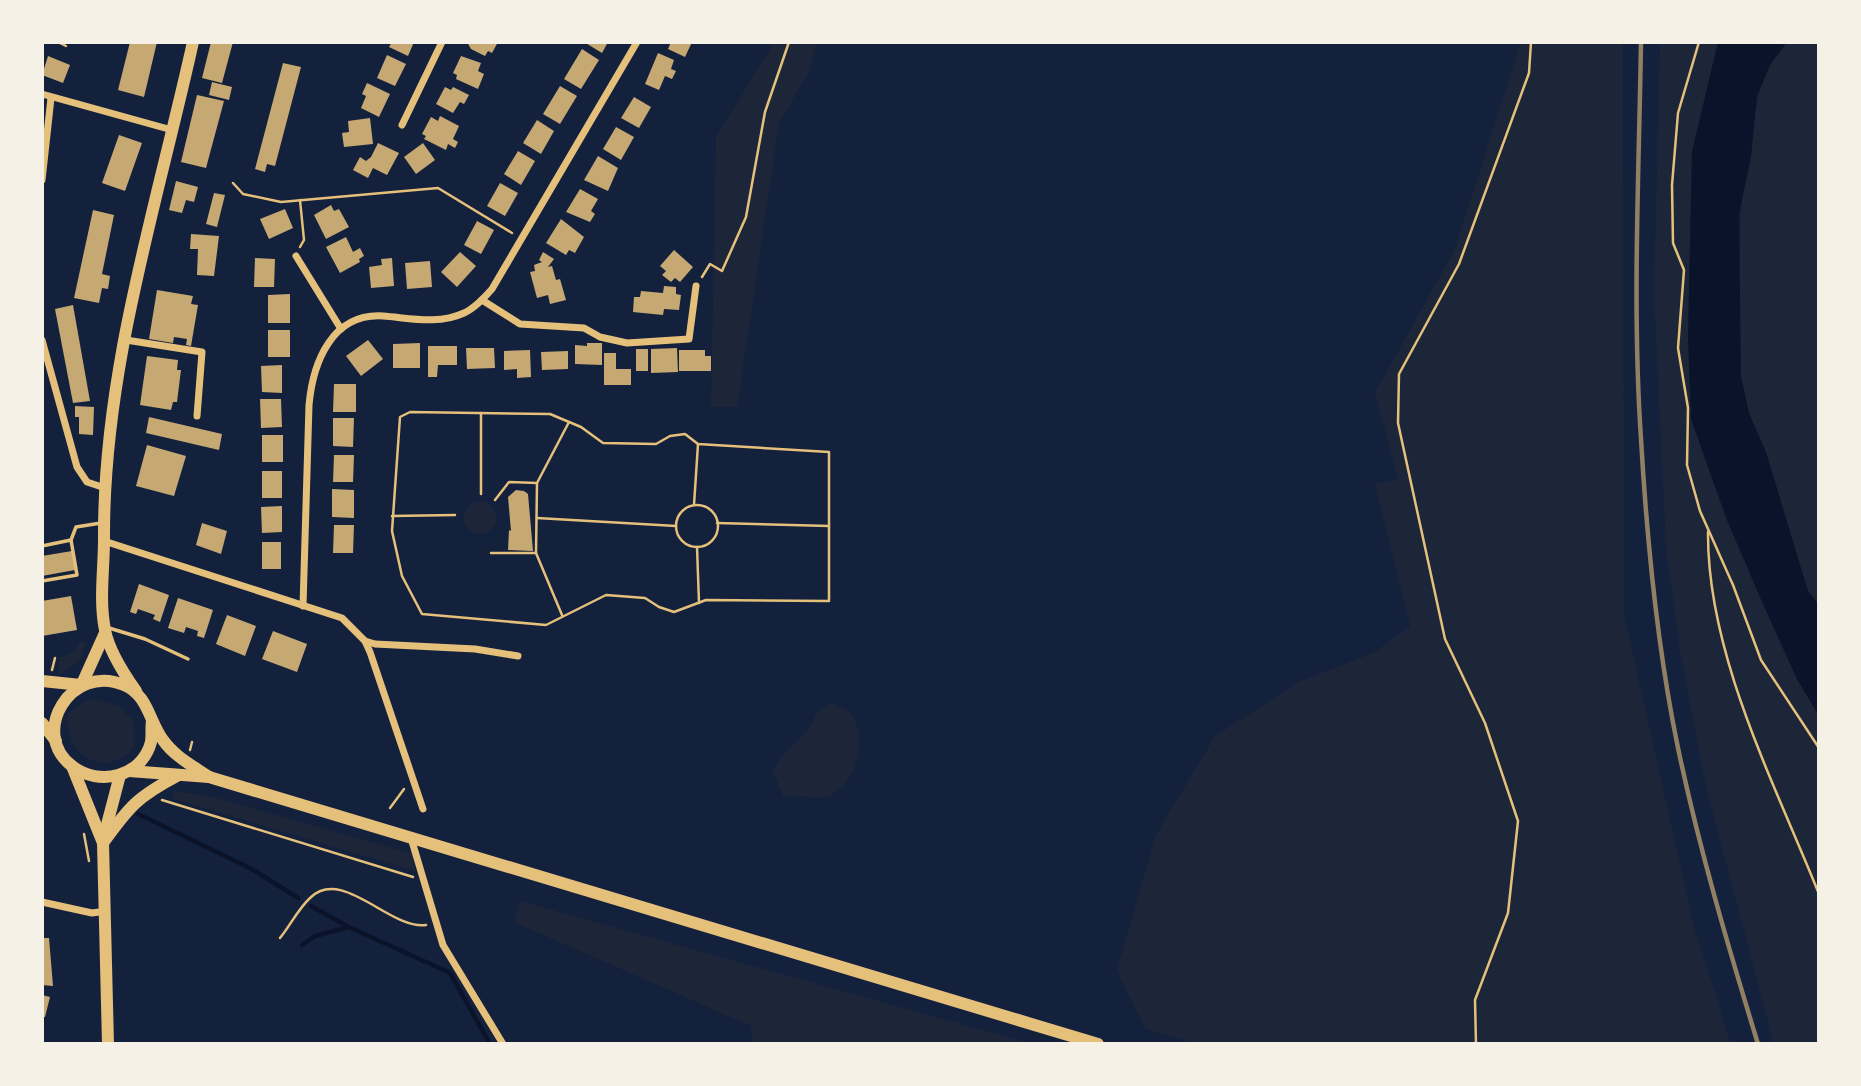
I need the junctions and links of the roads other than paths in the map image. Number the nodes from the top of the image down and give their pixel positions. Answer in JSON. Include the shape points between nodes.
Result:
{"nodes":[{"id":1,"x":193,"y":42,"type":"edge"},
{"id":2,"x":442,"y":42,"type":"edge"},
{"id":3,"x":636,"y":42,"type":"edge"},
{"id":4,"x":42,"y":94,"type":"edge"},
{"id":5,"x":51,"y":97,"type":"junction"},
{"id":6,"x":401,"y":125,"type":"dead end"},
{"id":7,"x":173,"y":130,"type":"junction"},
{"id":8,"x":42,"y":180,"type":"edge"},
{"id":9,"x":296,"y":256,"type":"road end"},
{"id":10,"x":696,"y":286,"type":"road end"},
{"id":11,"x":482,"y":300,"type":"junction"},
{"id":12,"x":341,"y":329,"type":"junction"},
{"id":13,"x":42,"y":340,"type":"edge"},
{"id":14,"x":125,"y":340,"type":"junction"},
{"id":15,"x":197,"y":416,"type":"dead end"},
{"id":16,"x":105,"y":488,"type":"junction"},
{"id":17,"x":103,"y":523,"type":"junction"},
{"id":18,"x":71,"y":540,"type":"junction"},
{"id":19,"x":104,"y":541,"type":"junction"},
{"id":20,"x":42,"y":546,"type":"edge"},
{"id":21,"x":42,"y":581,"type":"edge"},
{"id":22,"x":303,"y":606,"type":"junction"},
{"id":23,"x":105,"y":630,"type":"junction"},
{"id":24,"x":365,"y":641,"type":"junction"},
{"id":25,"x":518,"y":656,"type":"dead end"},
{"id":26,"x":188,"y":659,"type":"dead end"},
{"id":27,"x":42,"y":681,"type":"edge"},
{"id":28,"x":81,"y":685,"type":"junction"},
{"id":29,"x":138,"y":695,"type":"junction"},
{"id":30,"x":152,"y":721,"type":"junction"},
{"id":31,"x":42,"y":723,"type":"edge"},
{"id":32,"x":56,"y":742,"type":"junction"},
{"id":33,"x":72,"y":766,"type":"junction"},
{"id":34,"x":125,"y":773,"type":"junction"},
{"id":35,"x":177,"y":776,"type":"junction"},
{"id":36,"x":209,"y":777,"type":"junction"},
{"id":37,"x":423,"y":808,"type":"dead end"},
{"id":38,"x":411,"y":838,"type":"junction"},
{"id":39,"x":103,"y":844,"type":"junction"},
{"id":40,"x":42,"y":902,"type":"edge"},
{"id":41,"x":107,"y":911,"type":"junction"},
{"id":42,"x":108,"y":1044,"type":"edge"},
{"id":43,"x":503,"y":1044,"type":"edge"},
{"id":44,"x":1098,"y":1044,"type":"edge"}],
"edges":[{"from":1,"to":7,"type":"main road"},
{"from":2,"to":6,"type":"street"},
{"from":3,"to":11,"type":"street"},
{"from":4,"to":5,"type":"street"},
{"from":5,"to":7,"type":"street"},
{"from":5,"to":8,"type":"street"},
{"from":7,"to":14,"type":"main road"},
{"from":9,"to":12,"type":"street"},
{"from":10,"to":11,"type":"street","via":[[689,339],[626,343],[584,328],[520,324]]},
{"from":11,"to":12,"type":"street","via":[[445,319],[367,316]]},
{"from":12,"to":22,"type":"street","via":[[324,348],[311,386]]},
{"from":13,"to":16,"type":"street","via":[[77,467],[87,482]]},
{"from":14,"to":15,"type":"street","via":[[202,352]]},
{"from":14,"to":16,"type":"main road"},
{"from":16,"to":17,"type":"main road"},
{"from":17,"to":18,"type":"lane","via":[[76,527]]},
{"from":17,"to":19,"type":"main road"},
{"from":18,"to":20,"type":"lane"},
{"from":18,"to":21,"type":"lane","via":[[77,575]]},
{"from":19,"to":22,"type":"street"},
{"from":19,"to":23,"type":"main road"},
{"from":22,"to":24,"type":"street","via":[[342,618]]},
{"from":23,"to":26,"type":"lane","via":[[145,639]]},
{"from":23,"to":28,"type":"main road"},
{"from":23,"to":29,"type":"main road"},
{"from":24,"to":25,"type":"street"},
{"from":24,"to":37,"type":"street"},
{"from":27,"to":28,"type":"main road"},
{"from":28,"to":29,"type":"main road","via":[[110,681],[126,685]]},
{"from":28,"to":32,"type":"main road","via":[[59,709]]},
{"from":29,"to":30,"type":"main road"},
{"from":30,"to":34,"type":"main road","via":[[146,753]]},
{"from":30,"to":36,"type":"main road","via":[[176,755]]},
{"from":31,"to":32,"type":"main road"},
{"from":32,"to":33,"type":"main road"},
{"from":33,"to":34,"type":"main road","via":[[92,777]]},
{"from":33,"to":39,"type":"main road"},
{"from":34,"to":35,"type":"main road"},
{"from":34,"to":39,"type":"main road"},
{"from":35,"to":36,"type":"main road"},
{"from":35,"to":39,"type":"main road","via":[[130,805]]},
{"from":36,"to":38,"type":"main road"},
{"from":38,"to":43,"type":"street","via":[[443,945]]},
{"from":38,"to":44,"type":"main road"},
{"from":39,"to":41,"type":"main road"},
{"from":40,"to":41,"type":"street","via":[[92,913]]},
{"from":41,"to":42,"type":"main road"}]}
